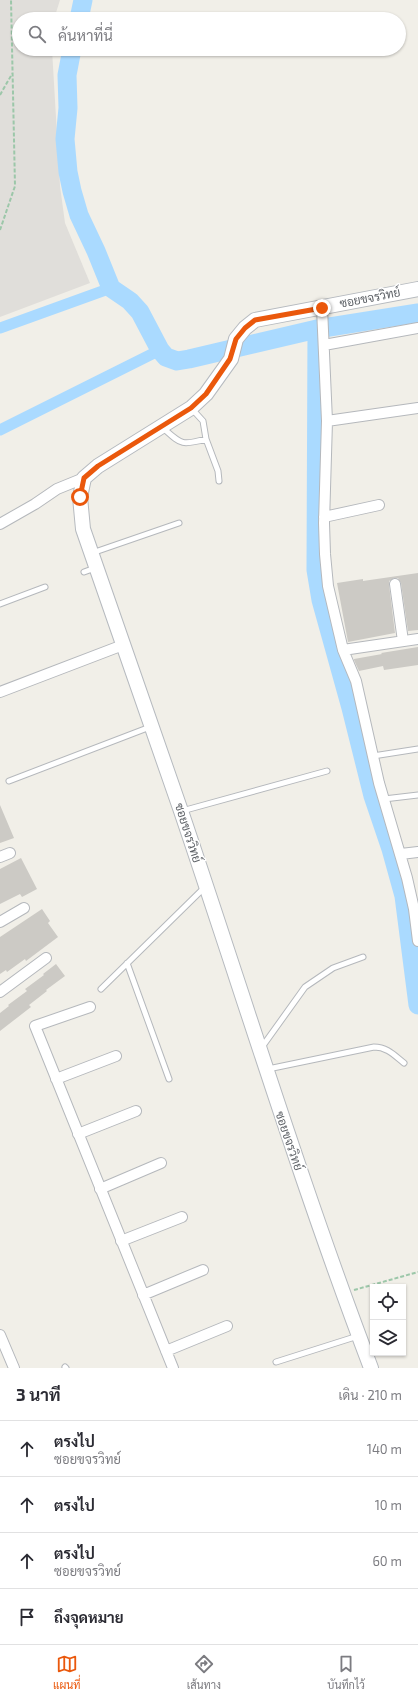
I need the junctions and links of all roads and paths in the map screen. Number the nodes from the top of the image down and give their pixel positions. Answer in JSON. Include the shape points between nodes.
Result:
{"nodes":[{"id":1,"x":11,"y":0,"type":"edge"},
{"id":2,"x":12,"y":36,"type":"edge"},
{"id":3,"x":13,"y":56,"type":"edge"},
{"id":4,"x":13,"y":73,"type":"junction"},
{"id":5,"x":0,"y":95,"type":"edge"},
{"id":6,"x":0,"y":230,"type":"edge"},
{"id":7,"x":418,"y":289,"type":"edge"},
{"id":8,"x":322,"y":312,"type":"junction"},
{"id":9,"x":418,"y":328,"type":"edge"},
{"id":10,"x":324,"y":345,"type":"junction"},
{"id":11,"x":191,"y":408,"type":"junction"},
{"id":12,"x":418,"y":408,"type":"edge"},
{"id":13,"x":327,"y":421,"type":"junction"},
{"id":14,"x":161,"y":427,"type":"junction"},
{"id":15,"x":206,"y":439,"type":"junction"},
{"id":16,"x":84,"y":478,"type":"junction"},
{"id":17,"x":219,"y":481,"type":"dead end"},
{"id":18,"x":378,"y":505,"type":"dead end"},
{"id":19,"x":324,"y":516,"type":"junction"},
{"id":20,"x":180,"y":523,"type":"dead end"},
{"id":21,"x":0,"y":524,"type":"edge"},
{"id":22,"x":91,"y":553,"type":"junction"},
{"id":23,"x":395,"y":584,"type":"dead end"},
{"id":24,"x":45,"y":587,"type":"dead end"},
{"id":25,"x":0,"y":604,"type":"edge"},
{"id":26,"x":418,"y":639,"type":"edge"},
{"id":27,"x":403,"y":641,"type":"junction"},
{"id":28,"x":123,"y":644,"type":"junction"},
{"id":29,"x":343,"y":650,"type":"junction"},
{"id":30,"x":0,"y":692,"type":"edge"},
{"id":31,"x":151,"y":726,"type":"junction"},
{"id":32,"x":418,"y":749,"type":"edge"},
{"id":33,"x":373,"y":756,"type":"junction"},
{"id":34,"x":327,"y":772,"type":"dead end"},
{"id":35,"x":10,"y":781,"type":"dead end"},
{"id":36,"x":418,"y":795,"type":"edge"},
{"id":37,"x":384,"y":799,"type":"junction"},
{"id":38,"x":181,"y":812,"type":"junction"},
{"id":39,"x":418,"y":852,"type":"edge"},
{"id":40,"x":10,"y":853,"type":"dead end"},
{"id":41,"x":400,"y":854,"type":"junction"},
{"id":42,"x":0,"y":857,"type":"edge"},
{"id":43,"x":205,"y":886,"type":"junction"},
{"id":44,"x":24,"y":908,"type":"dead end"},
{"id":45,"x":0,"y":922,"type":"edge"},
{"id":46,"x":418,"y":941,"type":"edge"},
{"id":47,"x":363,"y":957,"type":"dead end"},
{"id":48,"x":46,"y":958,"type":"dead end"},
{"id":49,"x":127,"y":963,"type":"junction"},
{"id":50,"x":101,"y":989,"type":"dead end"},
{"id":51,"x":0,"y":992,"type":"edge"},
{"id":52,"x":90,"y":1007,"type":"dead end"},
{"id":53,"x":259,"y":1051,"type":"junction"},
{"id":54,"x":116,"y":1056,"type":"dead end"},
{"id":55,"x":404,"y":1063,"type":"dead end"},
{"id":56,"x":265,"y":1070,"type":"junction"},
{"id":57,"x":56,"y":1079,"type":"junction"},
{"id":58,"x":169,"y":1079,"type":"dead end"},
{"id":59,"x":136,"y":1111,"type":"dead end"},
{"id":60,"x":78,"y":1134,"type":"junction"},
{"id":61,"x":161,"y":1163,"type":"dead end"},
{"id":62,"x":100,"y":1189,"type":"junction"},
{"id":63,"x":182,"y":1217,"type":"dead end"},
{"id":64,"x":121,"y":1241,"type":"junction"},
{"id":65,"x":203,"y":1270,"type":"dead end"},
{"id":66,"x":418,"y":1272,"type":"edge"},
{"id":67,"x":344,"y":1293,"type":"junction"},
{"id":68,"x":143,"y":1295,"type":"junction"},
{"id":69,"x":226,"y":1326,"type":"dead end"},
{"id":70,"x":0,"y":1335,"type":"edge"},
{"id":71,"x":359,"y":1336,"type":"junction"},
{"id":72,"x":166,"y":1351,"type":"junction"},
{"id":73,"x":276,"y":1362,"type":"dead end"},
{"id":74,"x":14,"y":1368,"type":"edge"},
{"id":75,"x":173,"y":1368,"type":"edge"},
{"id":76,"x":371,"y":1368,"type":"edge"}],
"edges":[{"from":1,"to":2,"type":"path"},
{"from":3,"to":4,"type":"path"},
{"from":4,"to":5,"type":"path"},
{"from":4,"to":6,"type":"path","via":[[15,186]]},
{"from":7,"to":8,"type":"street","name":"ซอยขจรวิทย์"},
{"from":8,"to":10,"type":"street"},
{"from":8,"to":11,"type":"street","name":"ซอยขจรวิทย์","via":[[255,320],[236,339],[230,359],[206,394]]},
{"from":9,"to":10,"type":"street"},
{"from":10,"to":13,"type":"street"},
{"from":11,"to":14,"type":"street"},
{"from":11,"to":15,"type":"lane","via":[[203,421]]},
{"from":12,"to":13,"type":"street"},
{"from":13,"to":19,"type":"street"},
{"from":14,"to":15,"type":"lane","via":[[179,442]]},
{"from":14,"to":16,"type":"street","via":[[98,466]]},
{"from":15,"to":17,"type":"lane","via":[[218,470]]},
{"from":16,"to":21,"type":"street","via":[[56,489]]},
{"from":16,"to":22,"type":"street","name":"ซอยขจรวิทย์","via":[[80,497],[83,529]]},
{"from":18,"to":19,"type":"street"},
{"from":19,"to":29,"type":"street","via":[[328,586]]},
{"from":20,"to":22,"type":"lane"},
{"from":22,"to":28,"type":"street","name":"ซอยขจรวิทย์","via":[[90,570]]},
{"from":23,"to":27,"type":"street"},
{"from":24,"to":25,"type":"lane"},
{"from":26,"to":27,"type":"street"},
{"from":27,"to":29,"type":"street"},
{"from":28,"to":30,"type":"street"},
{"from":28,"to":31,"type":"street","name":"ซอยขจรวิทย์"},
{"from":29,"to":33,"type":"street","via":[[356,681]]},
{"from":31,"to":35,"type":"lane"},
{"from":31,"to":38,"type":"street","name":"ซอยขจรวิทย์"},
{"from":32,"to":33,"type":"lane"},
{"from":33,"to":37,"type":"street"},
{"from":34,"to":38,"type":"lane"},
{"from":36,"to":37,"type":"lane"},
{"from":37,"to":41,"type":"street"},
{"from":38,"to":43,"type":"street","name":"ซอยขจรวิทย์"},
{"from":39,"to":41,"type":"street"},
{"from":40,"to":42,"type":"street"},
{"from":41,"to":46,"type":"street","via":[[414,909]]},
{"from":43,"to":49,"type":"lane"},
{"from":43,"to":53,"type":"street","name":"ซอยขจรวิทย์"},
{"from":44,"to":45,"type":"street"},
{"from":47,"to":53,"type":"lane","via":[[333,968],[304,987]]},
{"from":48,"to":51,"type":"street"},
{"from":49,"to":50,"type":"lane"},
{"from":49,"to":58,"type":"lane"},
{"from":52,"to":57,"type":"street","via":[[35,1026]]},
{"from":53,"to":56,"type":"street","name":"ซอยขจรวิทย์"},
{"from":54,"to":57,"type":"street"},
{"from":55,"to":56,"type":"lane","via":[[387,1050],[374,1047]]},
{"from":56,"to":67,"type":"street","name":"ซอยขจรวิทย์"},
{"from":57,"to":60,"type":"street"},
{"from":59,"to":60,"type":"street"},
{"from":60,"to":62,"type":"street"},
{"from":61,"to":62,"type":"street"},
{"from":62,"to":64,"type":"street"},
{"from":63,"to":64,"type":"street"},
{"from":64,"to":68,"type":"street"},
{"from":65,"to":68,"type":"street"},
{"from":66,"to":67,"type":"path"},
{"from":67,"to":71,"type":"street","name":"ซอยขจรวิทย์"},
{"from":68,"to":72,"type":"street"},
{"from":69,"to":72,"type":"street"},
{"from":70,"to":74,"type":"street"},
{"from":71,"to":73,"type":"lane"},
{"from":71,"to":76,"type":"street","name":"ซอยขจรวิทย์"},
{"from":72,"to":75,"type":"street"}]}
